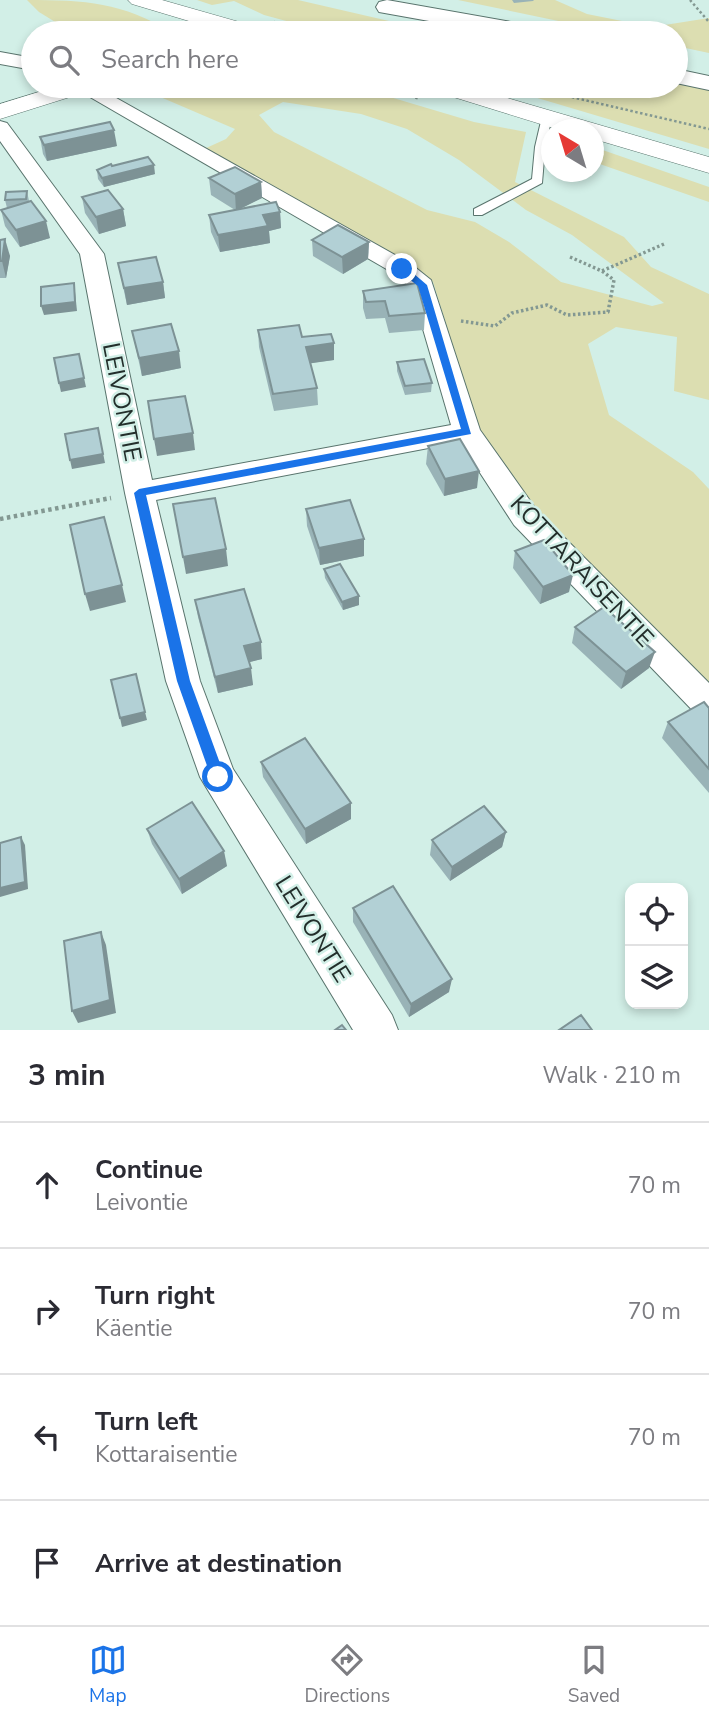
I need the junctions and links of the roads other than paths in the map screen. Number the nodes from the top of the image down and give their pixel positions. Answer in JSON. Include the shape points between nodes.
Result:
{"nodes":[{"id":1,"x":139,"y":0,"type":"edge"},
{"id":2,"x":209,"y":21,"type":"edge"},
{"id":3,"x":435,"y":21,"type":"edge"},
{"id":4,"x":466,"y":21,"type":"edge"},
{"id":5,"x":0,"y":58,"type":"edge"},
{"id":6,"x":21,"y":62,"type":"edge"},
{"id":7,"x":688,"y":66,"type":"edge"},
{"id":8,"x":709,"y":70,"type":"edge"},
{"id":9,"x":688,"y":79,"type":"edge"},
{"id":10,"x":709,"y":83,"type":"edge"},
{"id":11,"x":44,"y":98,"type":"edge"},
{"id":12,"x":102,"y":98,"type":"edge"},
{"id":13,"x":483,"y":98,"type":"edge"},
{"id":14,"x":0,"y":112,"type":"edge"},
{"id":15,"x":547,"y":117,"type":"junction"},
{"id":16,"x":553,"y":119,"type":"edge"},
{"id":17,"x":0,"y":127,"type":"edge"},
{"id":18,"x":604,"y":134,"type":"edge"},
{"id":19,"x":709,"y":165,"type":"edge"},
{"id":20,"x":478,"y":212,"type":"dead end"},
{"id":21,"x":467,"y":431,"type":"junction"},
{"id":22,"x":139,"y":493,"type":"junction"},
{"id":23,"x":709,"y":705,"type":"edge"},
{"id":24,"x":377,"y":1030,"type":"edge"}],
"edges":[{"from":1,"to":2,"type":"street"},
{"from":3,"to":4,"type":"highway","via":[[376,5]]},
{"from":5,"to":6,"type":"street"},
{"from":7,"to":8,"type":"highway"},
{"from":9,"to":10,"type":"highway"},
{"from":11,"to":14,"type":"street"},
{"from":12,"to":21,"type":"street","name":"KOTTARAISENTIE","via":[[402,269],[422,285]]},
{"from":13,"to":15,"type":"street"},
{"from":15,"to":16,"type":"street"},
{"from":15,"to":20,"type":"lane","via":[[538,180]]},
{"from":17,"to":22,"type":"street","name":"LEIVONTIE","via":[[92,254]]},
{"from":18,"to":19,"type":"street"},
{"from":21,"to":22,"type":"street"},
{"from":21,"to":23,"type":"street","name":"KOTTARAISENTIE","via":[[525,517]]},
{"from":22,"to":24,"type":"street","name":"LEIVONTIE","via":[[183,681],[218,777]]}]}
